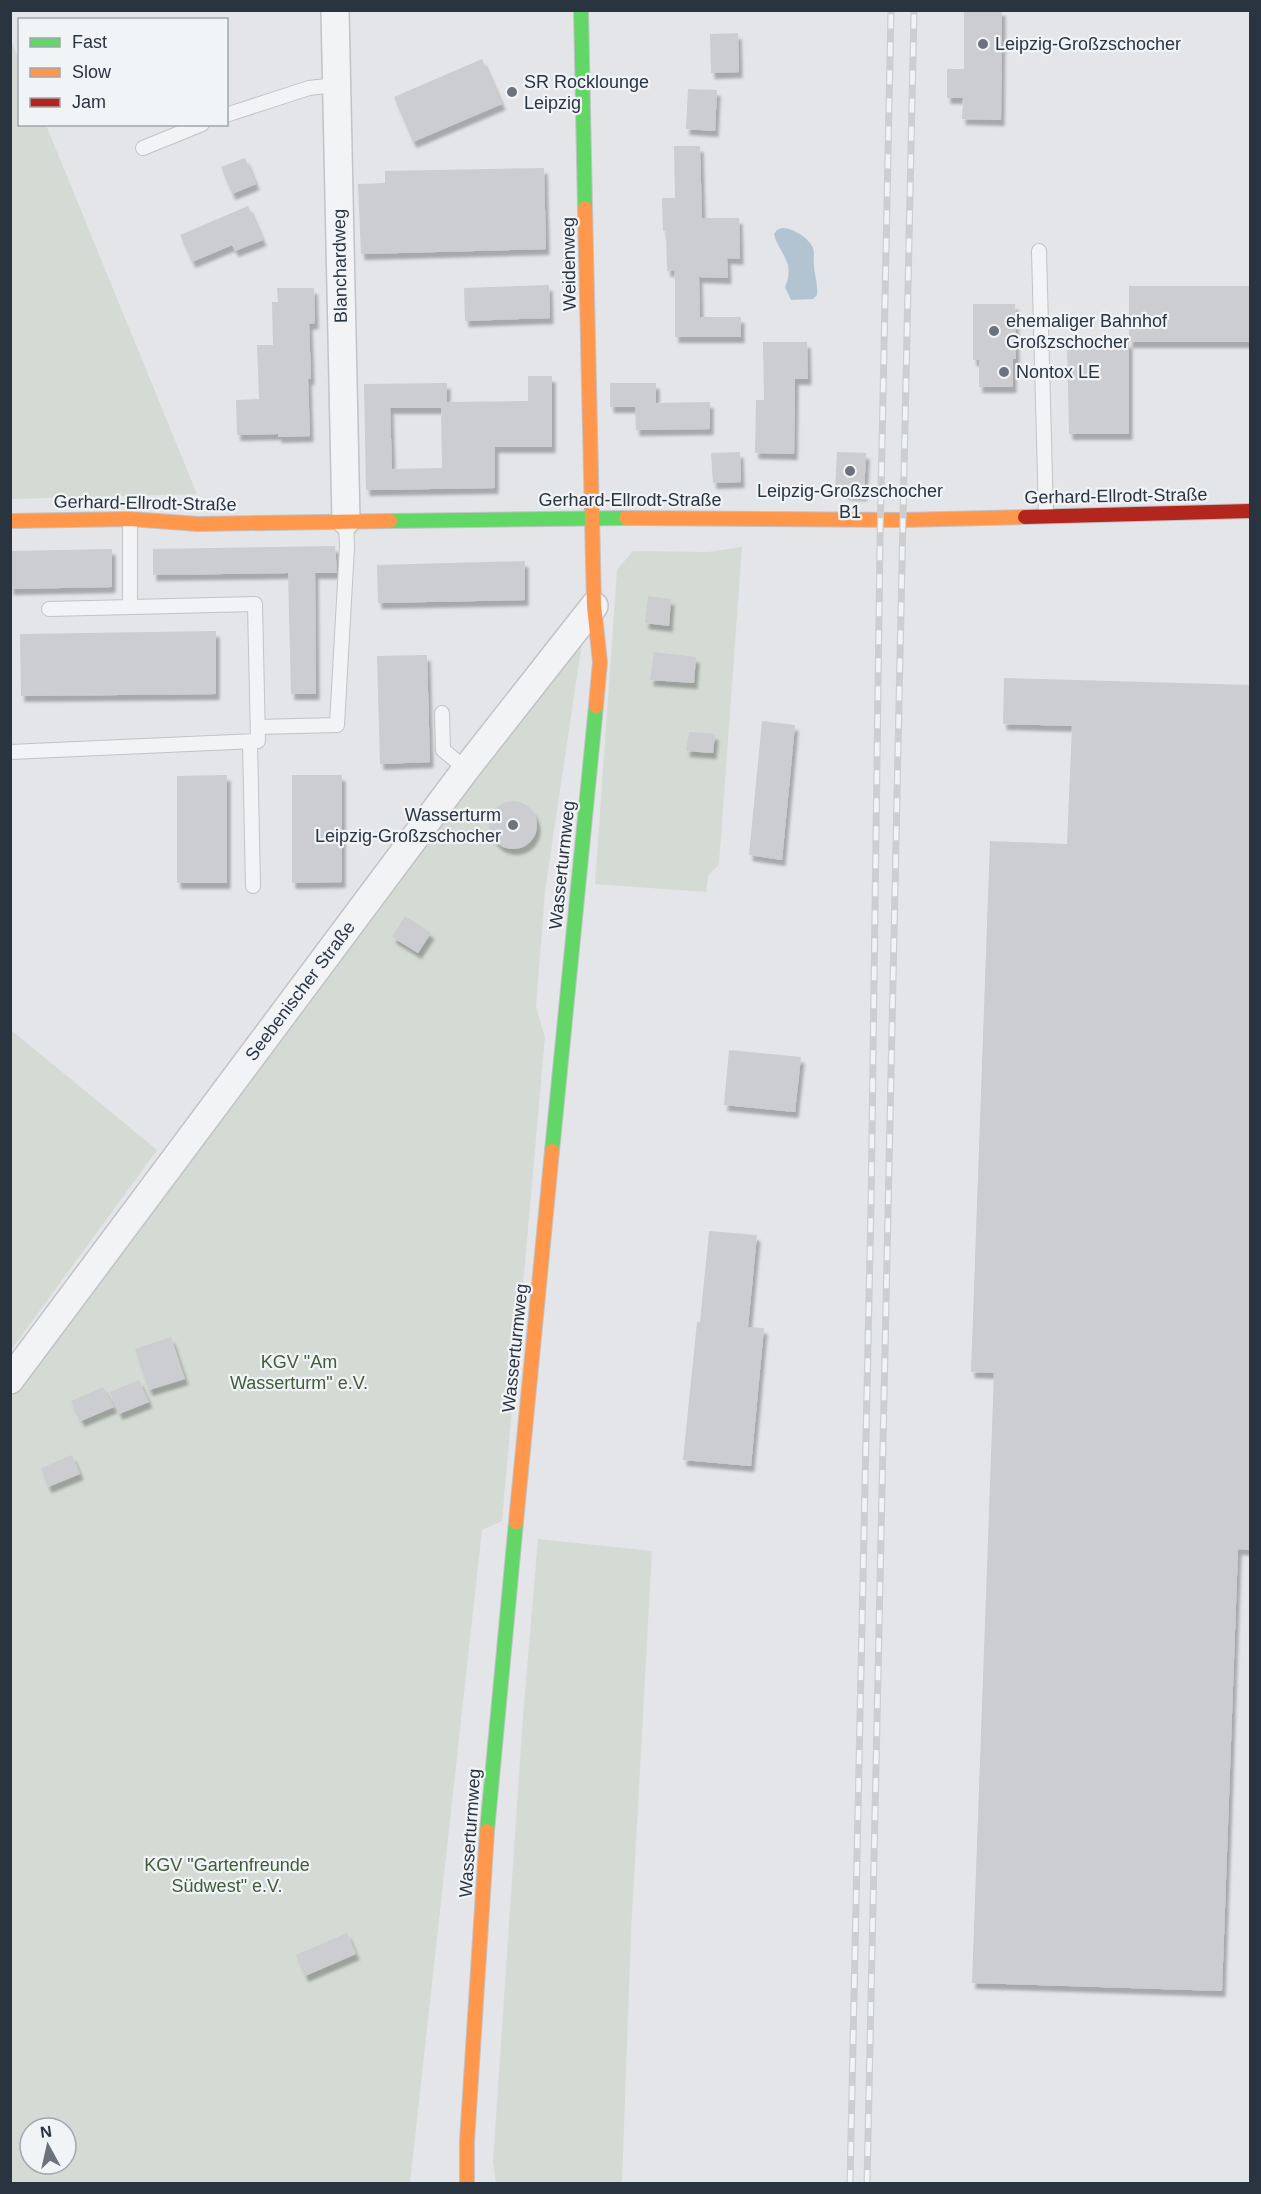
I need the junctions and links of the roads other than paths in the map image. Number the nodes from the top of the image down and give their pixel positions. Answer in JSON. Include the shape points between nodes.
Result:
{"nodes":[{"id":1,"x":335,"y":10,"type":"edge"},
{"id":2,"x":581,"y":10,"type":"edge"},
{"id":3,"x":336,"y":85,"type":"junction"},
{"id":4,"x":228,"y":114,"type":"edge"},
{"id":5,"x":197,"y":126,"type":"edge"},
{"id":6,"x":143,"y":147,"type":"dead end"},
{"id":7,"x":1039,"y":251,"type":"dead end"},
{"id":8,"x":1251,"y":511,"type":"edge"},
{"id":9,"x":1046,"y":515,"type":"junction"},
{"id":10,"x":593,"y":518,"type":"junction"},
{"id":11,"x":130,"y":519,"type":"junction"},
{"id":12,"x":10,"y":521,"type":"edge"},
{"id":13,"x":346,"y":521,"type":"junction"},
{"id":14,"x":594,"y":606,"type":"junction"},
{"id":15,"x":130,"y":607,"type":"junction"},
{"id":16,"x":49,"y":609,"type":"dead end"},
{"id":17,"x":442,"y":713,"type":"dead end"},
{"id":18,"x":258,"y":727,"type":"junction"},
{"id":19,"x":250,"y":742,"type":"junction"},
{"id":20,"x":10,"y":752,"type":"edge"},
{"id":21,"x":466,"y":769,"type":"junction"},
{"id":22,"x":253,"y":886,"type":"dead end"},
{"id":23,"x":10,"y":1380,"type":"edge"},
{"id":24,"x":467,"y":2184,"type":"edge"}],
"edges":[{"from":1,"to":3,"type":"street","name":"Blanchardweg"},
{"from":2,"to":10,"type":"street","name":"Weidenweg"},
{"from":3,"to":4,"type":"lane","via":[[309,87]]},
{"from":3,"to":13,"type":"street","name":"Blanchardweg"},
{"from":5,"to":6,"type":"lane"},
{"from":7,"to":9,"type":"lane"},
{"from":8,"to":9,"type":"street","name":"Gerhard-Ellrodt-Straße"},
{"from":9,"to":10,"type":"street","name":"Gerhard-Ellrodt-Straße","via":[[903,520]]},
{"from":10,"to":13,"type":"street","name":"Gerhard-Ellrodt-Straße"},
{"from":10,"to":14,"type":"street","name":"Wasserturmweg"},
{"from":11,"to":12,"type":"street","name":"Gerhard-Ellrodt-Straße"},
{"from":11,"to":13,"type":"street","name":"Gerhard-Ellrodt-Straße","via":[[198,524]]},
{"from":11,"to":15,"type":"lane"},
{"from":13,"to":18,"type":"lane","via":[[337,725]]},
{"from":14,"to":21,"type":"street","name":"Seebenischer Straße"},
{"from":14,"to":24,"type":"street","name":"Wasserturmweg","via":[[600,662],[488,1812]]},
{"from":15,"to":16,"type":"lane"},
{"from":15,"to":18,"type":"lane","via":[[255,604]]},
{"from":17,"to":21,"type":"lane","via":[[443,750]]},
{"from":18,"to":19,"type":"lane","via":[[258,741]]},
{"from":19,"to":20,"type":"lane"},
{"from":19,"to":22,"type":"lane"},
{"from":21,"to":23,"type":"street","name":"Seebenischer Straße"}]}
